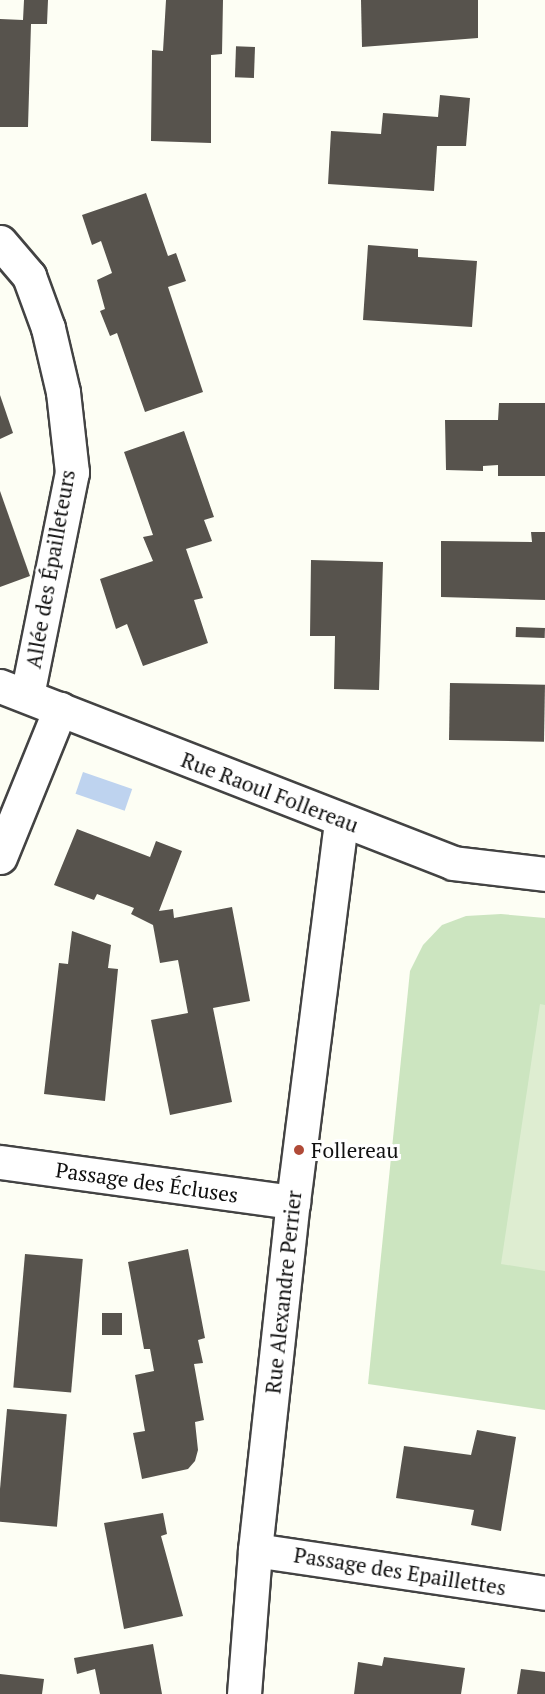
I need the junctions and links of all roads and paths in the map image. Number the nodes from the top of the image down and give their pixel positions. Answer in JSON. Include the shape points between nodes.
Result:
{"nodes":[{"id":1,"x":0,"y":242,"type":"edge"},
{"id":2,"x":13,"y":691,"type":"edge"},
{"id":3,"x":60,"y":709,"type":"junction"},
{"id":4,"x":341,"y":820,"type":"junction"},
{"id":5,"x":0,"y":857,"type":"edge"},
{"id":6,"x":545,"y":874,"type":"edge"},
{"id":7,"x":0,"y":1162,"type":"edge"},
{"id":8,"x":293,"y":1202,"type":"junction"},
{"id":9,"x":255,"y":1550,"type":"junction"},
{"id":10,"x":545,"y":1593,"type":"edge"},
{"id":11,"x":244,"y":1694,"type":"edge"}],
"edges":[{"from":1,"to":2,"type":"street","name":"Allée des Épailleteurs","via":[[29,276],[48,328],[63,392],[72,472]]},
{"from":2,"to":3,"type":"street","name":"Rue Raoul Follereau"},
{"from":3,"to":4,"type":"street","name":"Rue Raoul Follereau"},
{"from":3,"to":5,"type":"street"},
{"from":4,"to":6,"type":"street","name":"Rue Raoul Follereau","via":[[453,863]]},
{"from":4,"to":8,"type":"street","name":"Rue Alexandre Perrier"},
{"from":7,"to":8,"type":"street","name":"Passage des Écluses"},
{"from":8,"to":9,"type":"street","name":"Rue Alexandre Perrier"},
{"from":9,"to":10,"type":"street","name":"Passage des Epaillettes"},
{"from":9,"to":11,"type":"street","name":"Rue Alexandre Perrier"}]}
